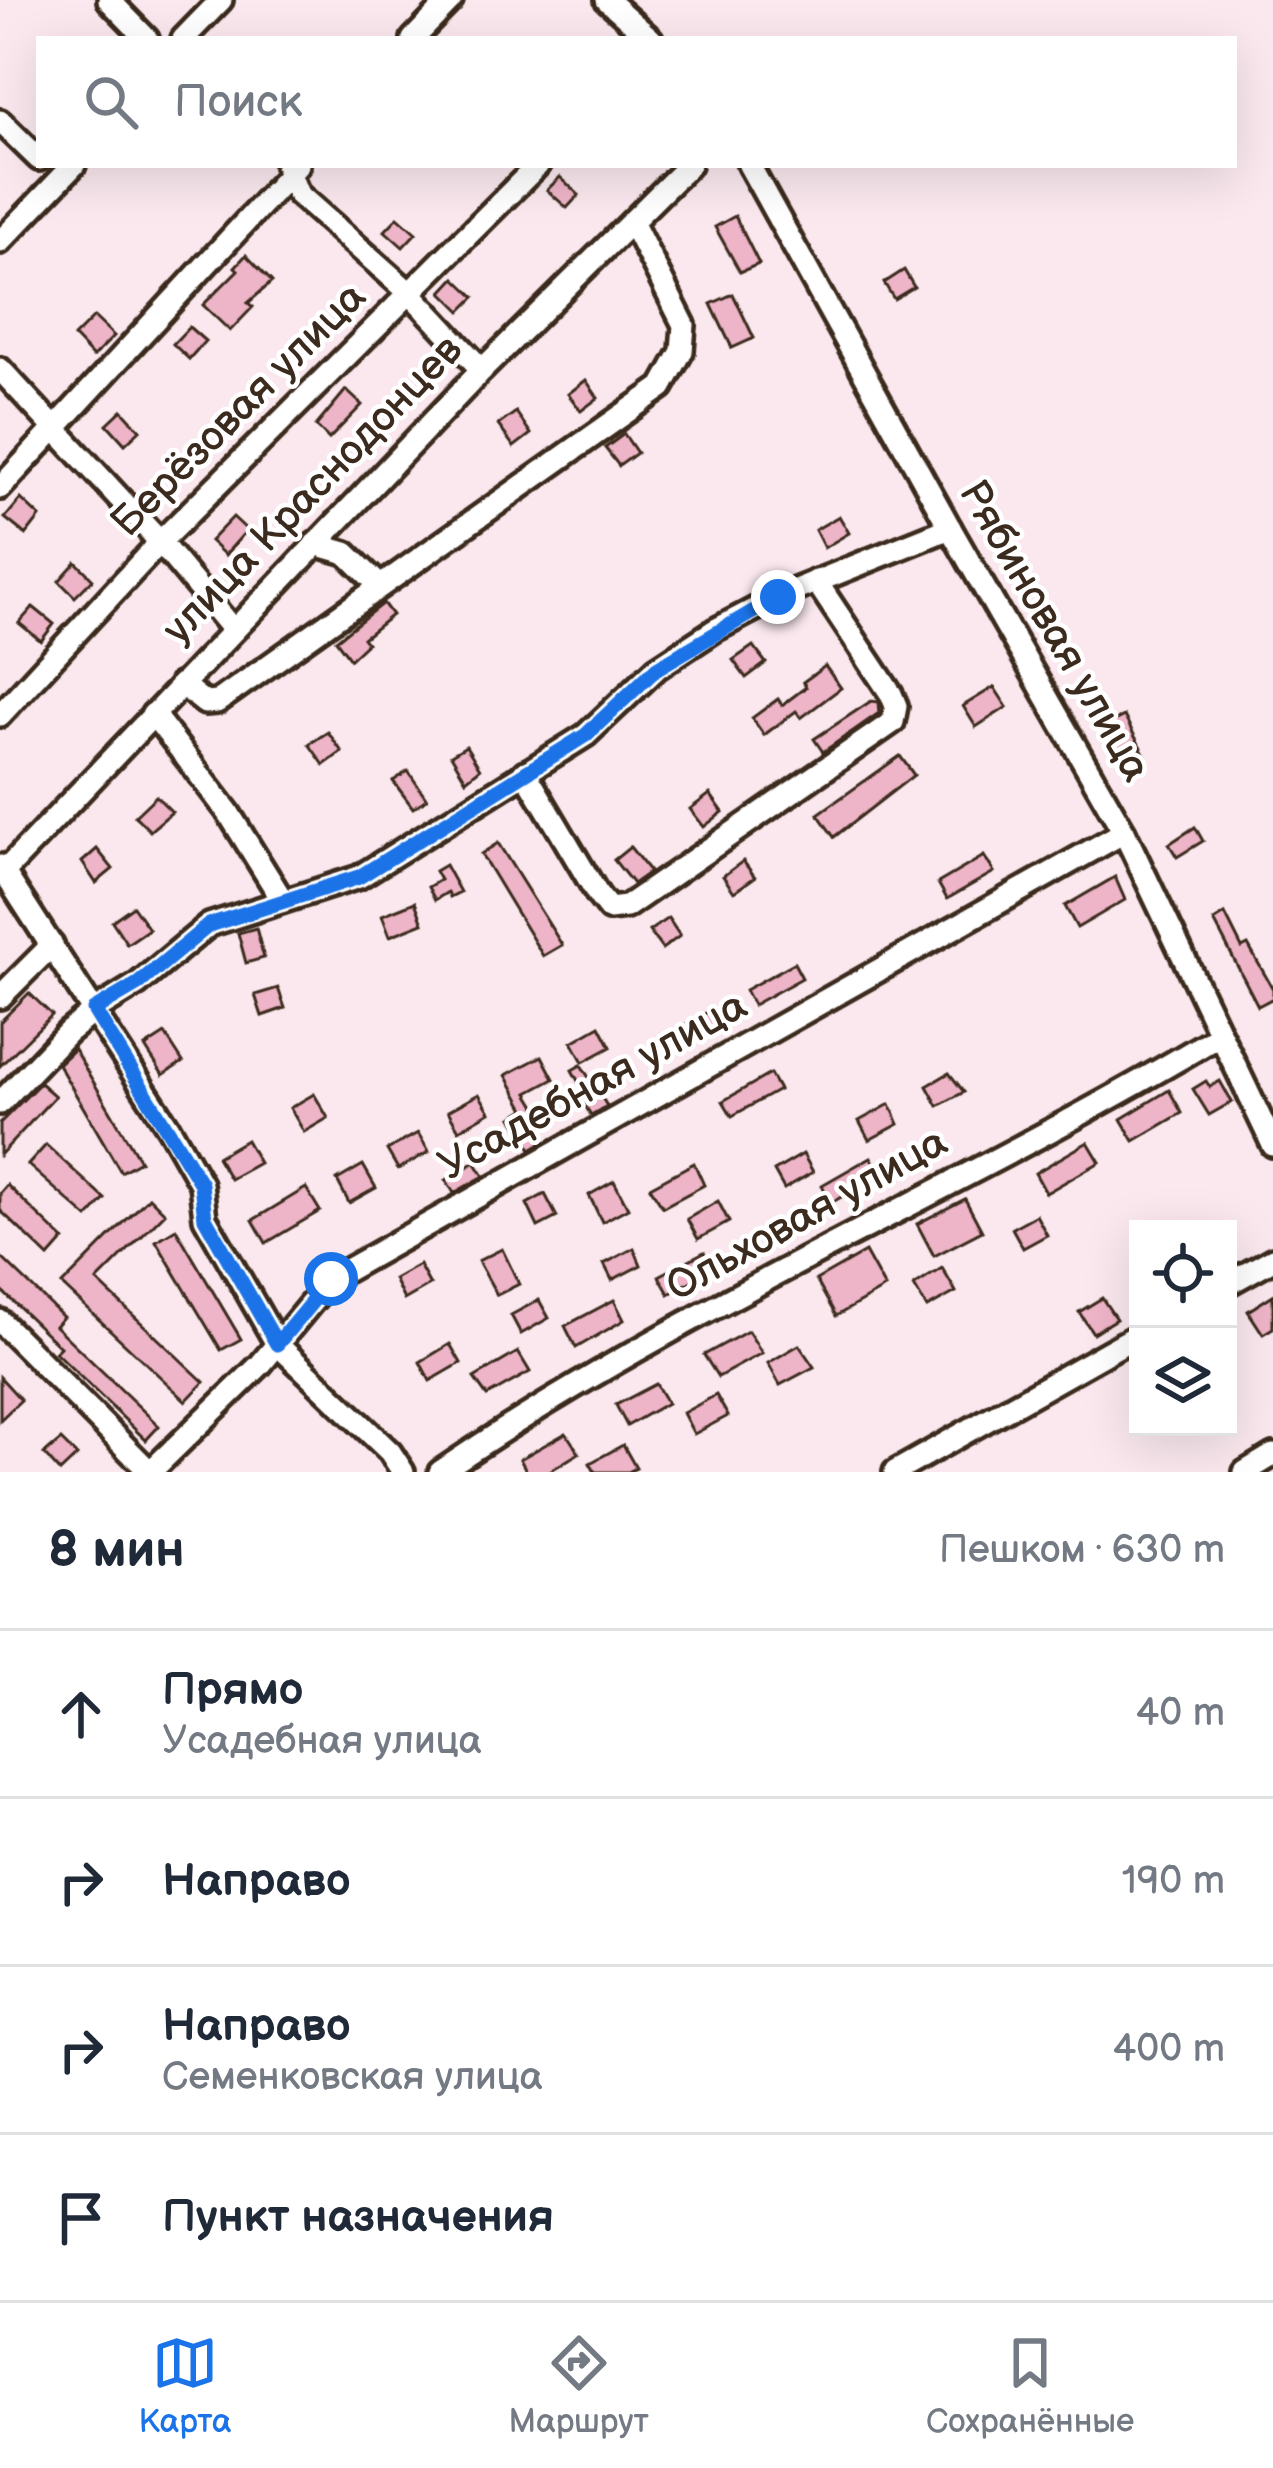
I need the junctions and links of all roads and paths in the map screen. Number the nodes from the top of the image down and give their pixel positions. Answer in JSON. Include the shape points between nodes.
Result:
{"nodes":[{"id":1,"x":109,"y":0,"type":"edge"},
{"id":2,"x":221,"y":0,"type":"edge"},
{"id":3,"x":451,"y":0,"type":"edge"},
{"id":4,"x":607,"y":0,"type":"edge"},
{"id":5,"x":144,"y":36,"type":"edge"},
{"id":6,"x":186,"y":36,"type":"edge"},
{"id":7,"x":416,"y":36,"type":"edge"},
{"id":8,"x":648,"y":36,"type":"edge"},
{"id":9,"x":0,"y":122,"type":"edge"},
{"id":10,"x":36,"y":152,"type":"edge"},
{"id":11,"x":53,"y":168,"type":"edge"},
{"id":12,"x":291,"y":168,"type":"edge"},
{"id":13,"x":292,"y":168,"type":"edge"},
{"id":14,"x":535,"y":168,"type":"edge"},
{"id":15,"x":686,"y":168,"type":"edge"},
{"id":16,"x":751,"y":168,"type":"edge"},
{"id":17,"x":632,"y":222,"type":"junction"},
{"id":18,"x":0,"y":242,"type":"edge"},
{"id":19,"x":411,"y":294,"type":"junction"},
{"id":20,"x":0,"y":368,"type":"edge"},
{"id":21,"x":482,"y":370,"type":"junction"},
{"id":22,"x":56,"y":426,"type":"junction"},
{"id":23,"x":0,"y":488,"type":"edge"},
{"id":24,"x":950,"y":528,"type":"junction"},
{"id":25,"x":160,"y":542,"type":"junction"},
{"id":26,"x":315,"y":544,"type":"junction"},
{"id":27,"x":816,"y":581,"type":"junction"},
{"id":28,"x":380,"y":586,"type":"junction"},
{"id":29,"x":233,"y":630,"type":"junction"},
{"id":30,"x":181,"y":684,"type":"junction"},
{"id":31,"x":154,"y":714,"type":"junction"},
{"id":32,"x":0,"y":715,"type":"edge"},
{"id":33,"x":525,"y":772,"type":"junction"},
{"id":34,"x":1124,"y":832,"type":"junction"},
{"id":35,"x":1,"y":871,"type":"edge"},
{"id":36,"x":283,"y":902,"type":"junction"},
{"id":37,"x":52,"y":945,"type":"junction"},
{"id":38,"x":0,"y":997,"type":"edge"},
{"id":39,"x":94,"y":1010,"type":"junction"},
{"id":40,"x":1218,"y":1036,"type":"junction"},
{"id":41,"x":0,"y":1103,"type":"edge"},
{"id":42,"x":1273,"y":1144,"type":"edge"},
{"id":43,"x":1273,"y":1259,"type":"edge"},
{"id":44,"x":1237,"y":1280,"type":"edge"},
{"id":45,"x":0,"y":1322,"type":"edge"},
{"id":46,"x":1129,"y":1340,"type":"edge"},
{"id":47,"x":277,"y":1344,"type":"junction"},
{"id":48,"x":1273,"y":1455,"type":"edge"},
{"id":49,"x":150,"y":1472,"type":"edge"},
{"id":50,"x":403,"y":1472,"type":"edge"},
{"id":51,"x":440,"y":1472,"type":"edge"},
{"id":52,"x":895,"y":1472,"type":"edge"},
{"id":53,"x":1245,"y":1472,"type":"edge"}],
"edges":[{"from":1,"to":5,"type":"street"},
{"from":2,"to":6,"type":"street"},
{"from":3,"to":7,"type":"street"},
{"from":4,"to":8,"type":"street"},
{"from":9,"to":10,"type":"street"},
{"from":11,"to":18,"type":"street"},
{"from":12,"to":22,"type":"street"},
{"from":13,"to":19,"type":"street","via":[[298,194]]},
{"from":14,"to":19,"type":"street","name":"Берёзовая улица"},
{"from":15,"to":17,"type":"street","name":"улица Краснодонцев"},
{"from":16,"to":24,"type":"street","name":"Рябиновая улица"},
{"from":17,"to":21,"type":"street","name":"улица Краснодонцев"},
{"from":17,"to":28,"type":"street","via":[[684,325],[682,351],[662,387]]},
{"from":19,"to":21,"type":"street"},
{"from":19,"to":25,"type":"street","name":"Берёзовая улица"},
{"from":20,"to":22,"type":"street"},
{"from":21,"to":26,"type":"street","name":"улица Краснодонцев"},
{"from":22,"to":23,"type":"street"},
{"from":22,"to":25,"type":"street"},
{"from":24,"to":27,"type":"street"},
{"from":24,"to":34,"type":"street","name":"Рябиновая улица"},
{"from":25,"to":29,"type":"street"},
{"from":25,"to":32,"type":"street","name":"Берёзовая улица"},
{"from":26,"to":28,"type":"street","via":[[346,553]]},
{"from":26,"to":29,"type":"street","name":"улица Краснодонцев"},
{"from":27,"to":33,"type":"street","via":[[657,668],[586,735]]},
{"from":27,"to":33,"type":"street","via":[[891,694],[892,722],[626,907],[609,909],[598,896]]},
{"from":28,"to":30,"type":"street","via":[[218,702],[205,703]]},
{"from":29,"to":30,"type":"street","name":"улица Краснодонцев"},
{"from":30,"to":31,"type":"street","name":"улица Краснодонцев"},
{"from":31,"to":35,"type":"street","name":"улица Краснодонцев"},
{"from":31,"to":36,"type":"street"},
{"from":33,"to":36,"type":"street","via":[[359,877]]},
{"from":34,"to":40,"type":"street","name":"Рябиновая улица"},
{"from":34,"to":47,"type":"street","name":"Усадебная улица","via":[[331,1279]]},
{"from":35,"to":37,"type":"street"},
{"from":36,"to":39,"type":"street","via":[[209,925]]},
{"from":37,"to":38,"type":"street"},
{"from":37,"to":39,"type":"street"},
{"from":39,"to":41,"type":"street"},
{"from":39,"to":47,"type":"street","via":[[201,1184],[205,1218]]},
{"from":40,"to":42,"type":"street","name":"Рябиновая улица"},
{"from":40,"to":51,"type":"street","name":"Ольховая улица","via":[[543,1404]]},
{"from":43,"to":44,"type":"street"},
{"from":45,"to":49,"type":"street"},
{"from":46,"to":52,"type":"street"},
{"from":47,"to":49,"type":"street","name":"Усадебная улица"},
{"from":47,"to":50,"type":"street"},
{"from":48,"to":53,"type":"street"}]}
